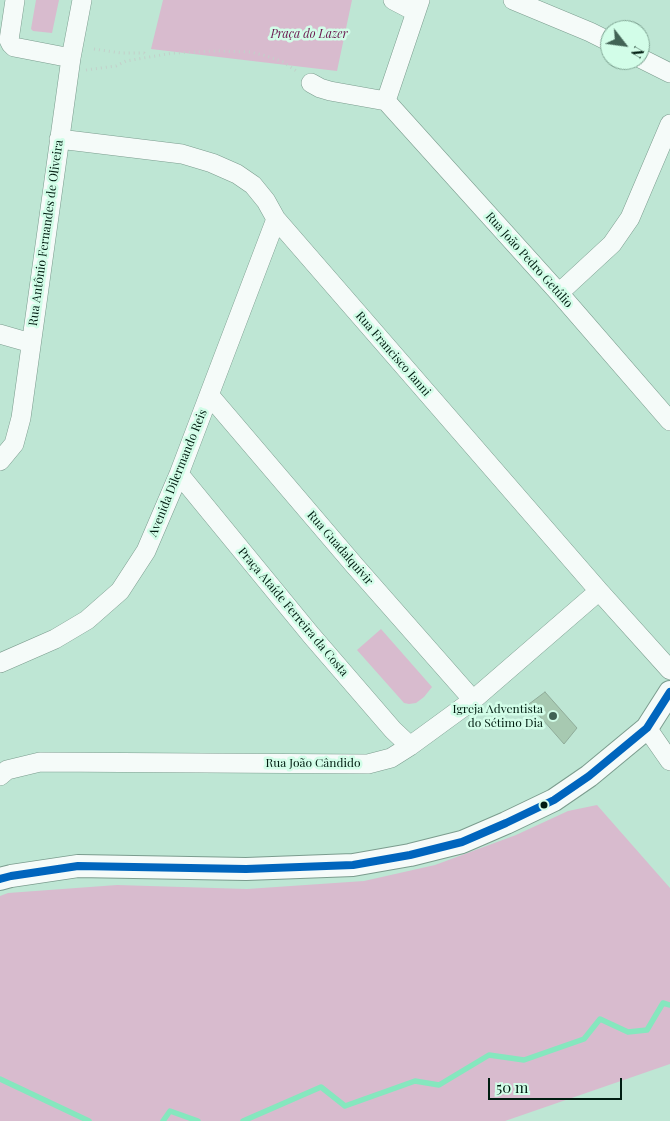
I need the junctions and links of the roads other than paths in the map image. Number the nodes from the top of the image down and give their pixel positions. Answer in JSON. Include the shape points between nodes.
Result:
{"nodes":[{"id":1,"x":15,"y":0,"type":"edge"},
{"id":2,"x":82,"y":0,"type":"edge"},
{"id":3,"x":393,"y":0,"type":"edge"},
{"id":4,"x":513,"y":0,"type":"edge"},
{"id":5,"x":418,"y":6,"type":"edge"},
{"id":6,"x":600,"y":37,"type":"edge"},
{"id":7,"x":650,"y":63,"type":"edge"},
{"id":8,"x":70,"y":65,"type":"junction"},
{"id":9,"x":670,"y":73,"type":"edge"},
{"id":10,"x":311,"y":83,"type":"road end"},
{"id":11,"x":386,"y":101,"type":"junction"},
{"id":12,"x":670,"y":124,"type":"edge"},
{"id":13,"x":59,"y":139,"type":"junction"},
{"id":14,"x":276,"y":218,"type":"junction"},
{"id":15,"x":560,"y":293,"type":"junction"},
{"id":16,"x":0,"y":334,"type":"edge"},
{"id":17,"x":31,"y":343,"type":"junction"},
{"id":18,"x":210,"y":396,"type":"junction"},
{"id":19,"x":670,"y":421,"type":"edge"},
{"id":20,"x":0,"y":461,"type":"edge"},
{"id":21,"x":179,"y":474,"type":"junction"},
{"id":22,"x":599,"y":591,"type":"junction"},
{"id":23,"x":0,"y":663,"type":"edge"},
{"id":24,"x":670,"y":670,"type":"edge"},
{"id":25,"x":670,"y":692,"type":"edge"},
{"id":26,"x":473,"y":700,"type":"junction"},
{"id":27,"x":646,"y":728,"type":"junction"},
{"id":28,"x":410,"y":746,"type":"junction"},
{"id":29,"x":670,"y":761,"type":"edge"},
{"id":30,"x":0,"y":776,"type":"edge"},
{"id":31,"x":0,"y":879,"type":"edge"}],
"edges":[{"from":1,"to":8,"type":"street","via":[[11,44]]},
{"from":2,"to":8,"type":"street","name":"Rua Antônio Fernandes de Oliveira"},
{"from":3,"to":5,"type":"street"},
{"from":4,"to":6,"type":"street"},
{"from":5,"to":11,"type":"street"},
{"from":7,"to":9,"type":"street"},
{"from":8,"to":13,"type":"street","name":"Rua Antônio Fernandes de Oliveira"},
{"from":10,"to":11,"type":"street","via":[[330,91]]},
{"from":11,"to":15,"type":"street","name":"Rua João Pedro Getúlio"},
{"from":12,"to":15,"type":"street","via":[[626,225],[612,244]]},
{"from":13,"to":14,"type":"street","name":"Rua Francisco Ianni","via":[[182,154],[212,162],[252,186]]},
{"from":13,"to":17,"type":"street","name":"Rua Antônio Fernandes de Oliveira"},
{"from":14,"to":18,"type":"street","name":"Avenida Dilermando Reis"},
{"from":14,"to":22,"type":"street","name":"Rua Francisco Ianni"},
{"from":15,"to":19,"type":"street","name":"Rua João Pedro Getúlio"},
{"from":16,"to":17,"type":"street"},
{"from":17,"to":20,"type":"street","name":"Rua Antônio Fernandes de Oliveira","via":[[21,418],[14,444]]},
{"from":18,"to":21,"type":"street","name":"Avenida Dilermando Reis"},
{"from":18,"to":26,"type":"street","name":"Rua Guadalquivir"},
{"from":21,"to":23,"type":"street","name":"Avenida Dilermando Reis","via":[[146,551],[120,591],[71,630]]},
{"from":21,"to":28,"type":"street","name":"Praça Ataíde Ferreira da Costa","via":[[330,657]]},
{"from":22,"to":24,"type":"street","name":"Rua Francisco Ianni"},
{"from":22,"to":26,"type":"street","name":"Rua João Cândido"},
{"from":25,"to":27,"type":"street"},
{"from":26,"to":28,"type":"street","name":"Rua João Cândido"},
{"from":27,"to":29,"type":"street"},
{"from":27,"to":31,"type":"street","via":[[590,776],[554,800],[462,842],[410,856],[353,865],[255,868],[78,866]]},
{"from":28,"to":30,"type":"street","name":"Rua João Cândido","via":[[391,758],[368,764],[40,762],[8,770]]}]}
